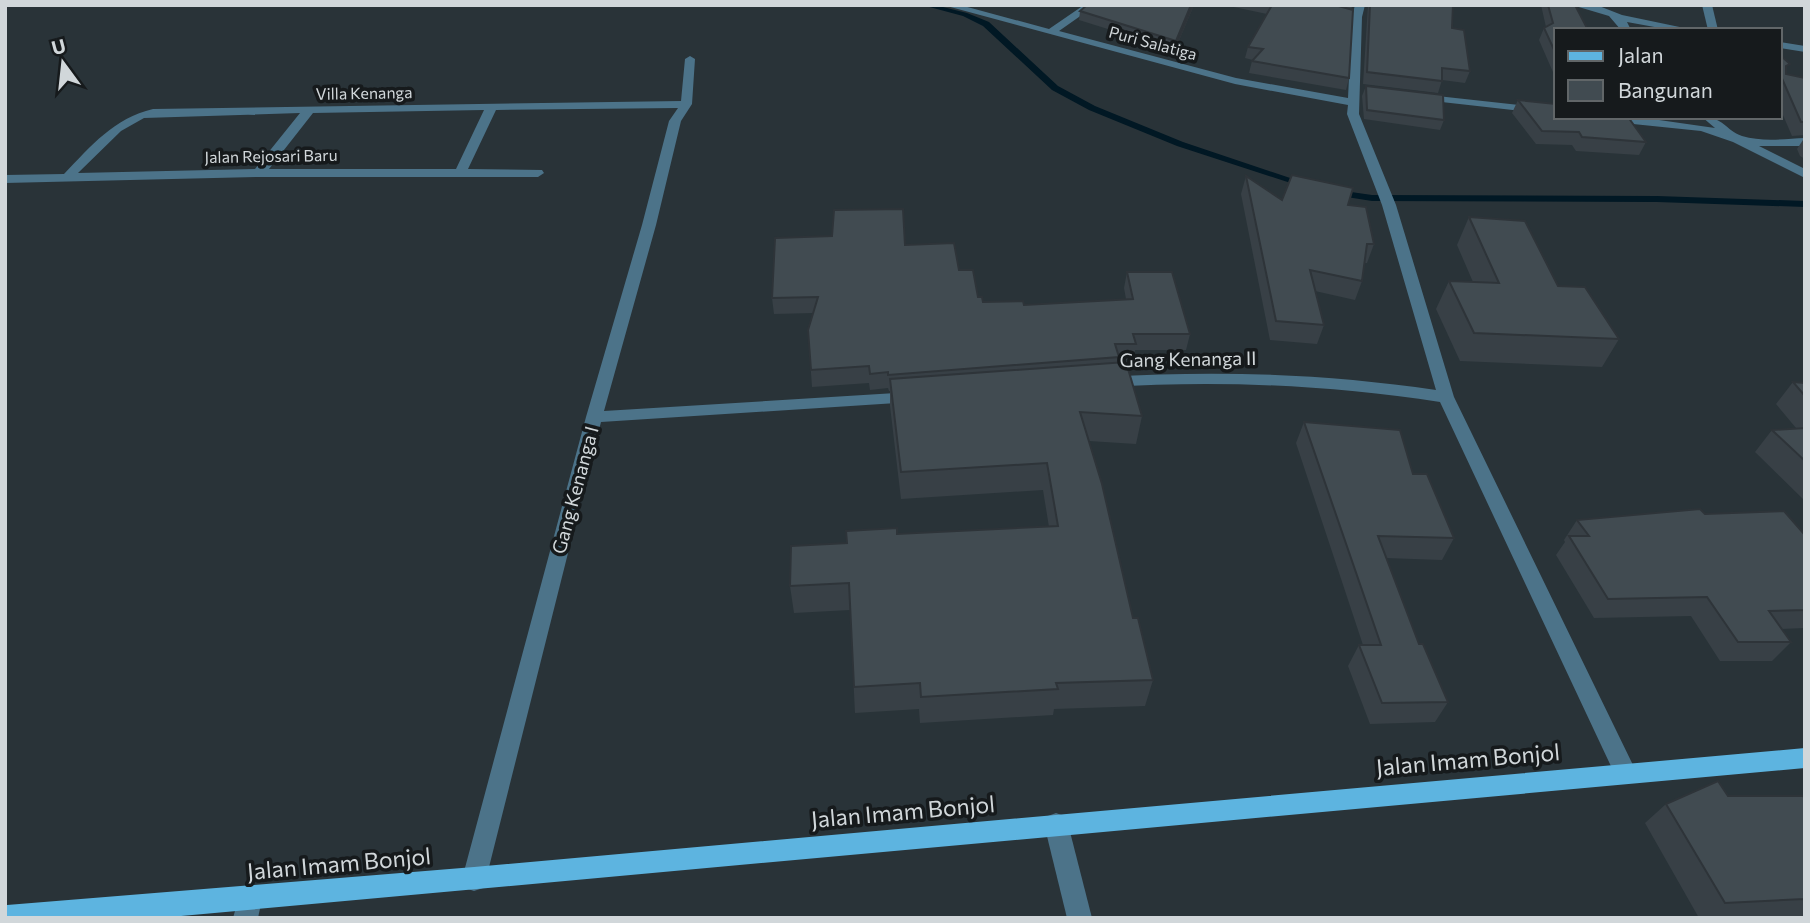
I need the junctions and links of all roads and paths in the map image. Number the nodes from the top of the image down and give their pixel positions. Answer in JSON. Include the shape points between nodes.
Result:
{"nodes":[{"id":1,"x":948,"y":5,"type":"edge"},
{"id":2,"x":1091,"y":5,"type":"edge"},
{"id":3,"x":1577,"y":5,"type":"edge"},
{"id":4,"x":1707,"y":5,"type":"edge"},
{"id":5,"x":1359,"y":11,"type":"edge"},
{"id":6,"x":1344,"y":14,"type":"edge"},
{"id":7,"x":1623,"y":18,"type":"junction"},
{"id":8,"x":1626,"y":28,"type":"edge"},
{"id":9,"x":1678,"y":28,"type":"edge"},
{"id":10,"x":1713,"y":28,"type":"edge"},
{"id":11,"x":1051,"y":32,"type":"junction"},
{"id":12,"x":1782,"y":45,"type":"edge"},
{"id":13,"x":1805,"y":49,"type":"edge"},
{"id":14,"x":690,"y":59,"type":"dead end"},
{"id":15,"x":1367,"y":91,"type":"edge"},
{"id":16,"x":1353,"y":95,"type":"junction"},
{"id":17,"x":1407,"y":95,"type":"edge"},
{"id":18,"x":686,"y":104,"type":"junction"},
{"id":19,"x":492,"y":107,"type":"junction"},
{"id":20,"x":310,"y":109,"type":"junction"},
{"id":21,"x":1554,"y":112,"type":"edge"},
{"id":22,"x":1622,"y":119,"type":"edge"},
{"id":23,"x":1712,"y":119,"type":"edge"},
{"id":24,"x":1737,"y":139,"type":"junction"},
{"id":25,"x":1805,"y":142,"type":"edge"},
{"id":26,"x":461,"y":172,"type":"junction"},
{"id":27,"x":259,"y":173,"type":"junction"},
{"id":28,"x":538,"y":173,"type":"dead end"},
{"id":29,"x":1805,"y":174,"type":"edge"},
{"id":30,"x":67,"y":178,"type":"junction"},
{"id":31,"x":5,"y":179,"type":"edge"},
{"id":32,"x":1095,"y":383,"type":"edge"},
{"id":33,"x":923,"y":397,"type":"edge"},
{"id":34,"x":1446,"y":397,"type":"junction"},
{"id":35,"x":594,"y":417,"type":"junction"},
{"id":36,"x":1805,"y":758,"type":"edge"},
{"id":37,"x":1625,"y":772,"type":"junction"},
{"id":38,"x":1056,"y":824,"type":"junction"},
{"id":39,"x":474,"y":879,"type":"junction"},
{"id":40,"x":248,"y":908,"type":"edge"},
{"id":41,"x":7,"y":918,"type":"edge"},
{"id":42,"x":1080,"y":918,"type":"edge"}],
"edges":[{"from":1,"to":11,"type":"street","name":"Puri Salatiga"},
{"from":2,"to":11,"type":"street"},
{"from":3,"to":7,"type":"street"},
{"from":4,"to":10,"type":"street"},
{"from":5,"to":6,"type":"street"},
{"from":5,"to":16,"type":"street"},
{"from":7,"to":8,"type":"street"},
{"from":7,"to":9,"type":"street"},
{"from":11,"to":16,"type":"street","name":"Puri Salatiga","via":[[1246,83]]},
{"from":12,"to":13,"type":"street"},
{"from":14,"to":18,"type":"street"},
{"from":15,"to":16,"type":"street","name":"Puri Salatiga"},
{"from":16,"to":34,"type":"street","via":[[1353,114],[1389,205]]},
{"from":17,"to":21,"type":"street"},
{"from":18,"to":19,"type":"street","name":"Villa Kenanga"},
{"from":18,"to":35,"type":"street","name":"Gang Kenanga I","via":[[675,121]]},
{"from":19,"to":20,"type":"street","name":"Villa Kenanga"},
{"from":19,"to":26,"type":"street"},
{"from":20,"to":27,"type":"street"},
{"from":20,"to":30,"type":"street","name":"Villa Kenanga","via":[[143,114],[118,128]]},
{"from":22,"to":24,"type":"street","via":[[1702,128]]},
{"from":23,"to":24,"type":"street"},
{"from":24,"to":25,"type":"street"},
{"from":24,"to":29,"type":"street"},
{"from":26,"to":27,"type":"street","name":"Jalan Rejosari Baru"},
{"from":26,"to":28,"type":"street","name":"Jalan Rejosari Baru"},
{"from":27,"to":30,"type":"street","name":"Jalan Rejosari Baru"},
{"from":30,"to":31,"type":"street","name":"Jalan Rejosari Baru"},
{"from":32,"to":34,"type":"street","name":"Gang Kenanga II","via":[[1244,377],[1370,385]]},
{"from":33,"to":35,"type":"street"},
{"from":34,"to":37,"type":"street"},
{"from":35,"to":39,"type":"street","name":"Gang Kenanga I"},
{"from":36,"to":37,"type":"main road","name":"Jalan Imam Bonjol"},
{"from":37,"to":38,"type":"main road","name":"Jalan Imam Bonjol"},
{"from":38,"to":39,"type":"main road","name":"Jalan Imam Bonjol"},
{"from":38,"to":42,"type":"street"},
{"from":39,"to":40,"type":"main road","name":"Jalan Imam Bonjol"},
{"from":40,"to":41,"type":"main road","name":"Jalan Imam Bonjol"}]}
